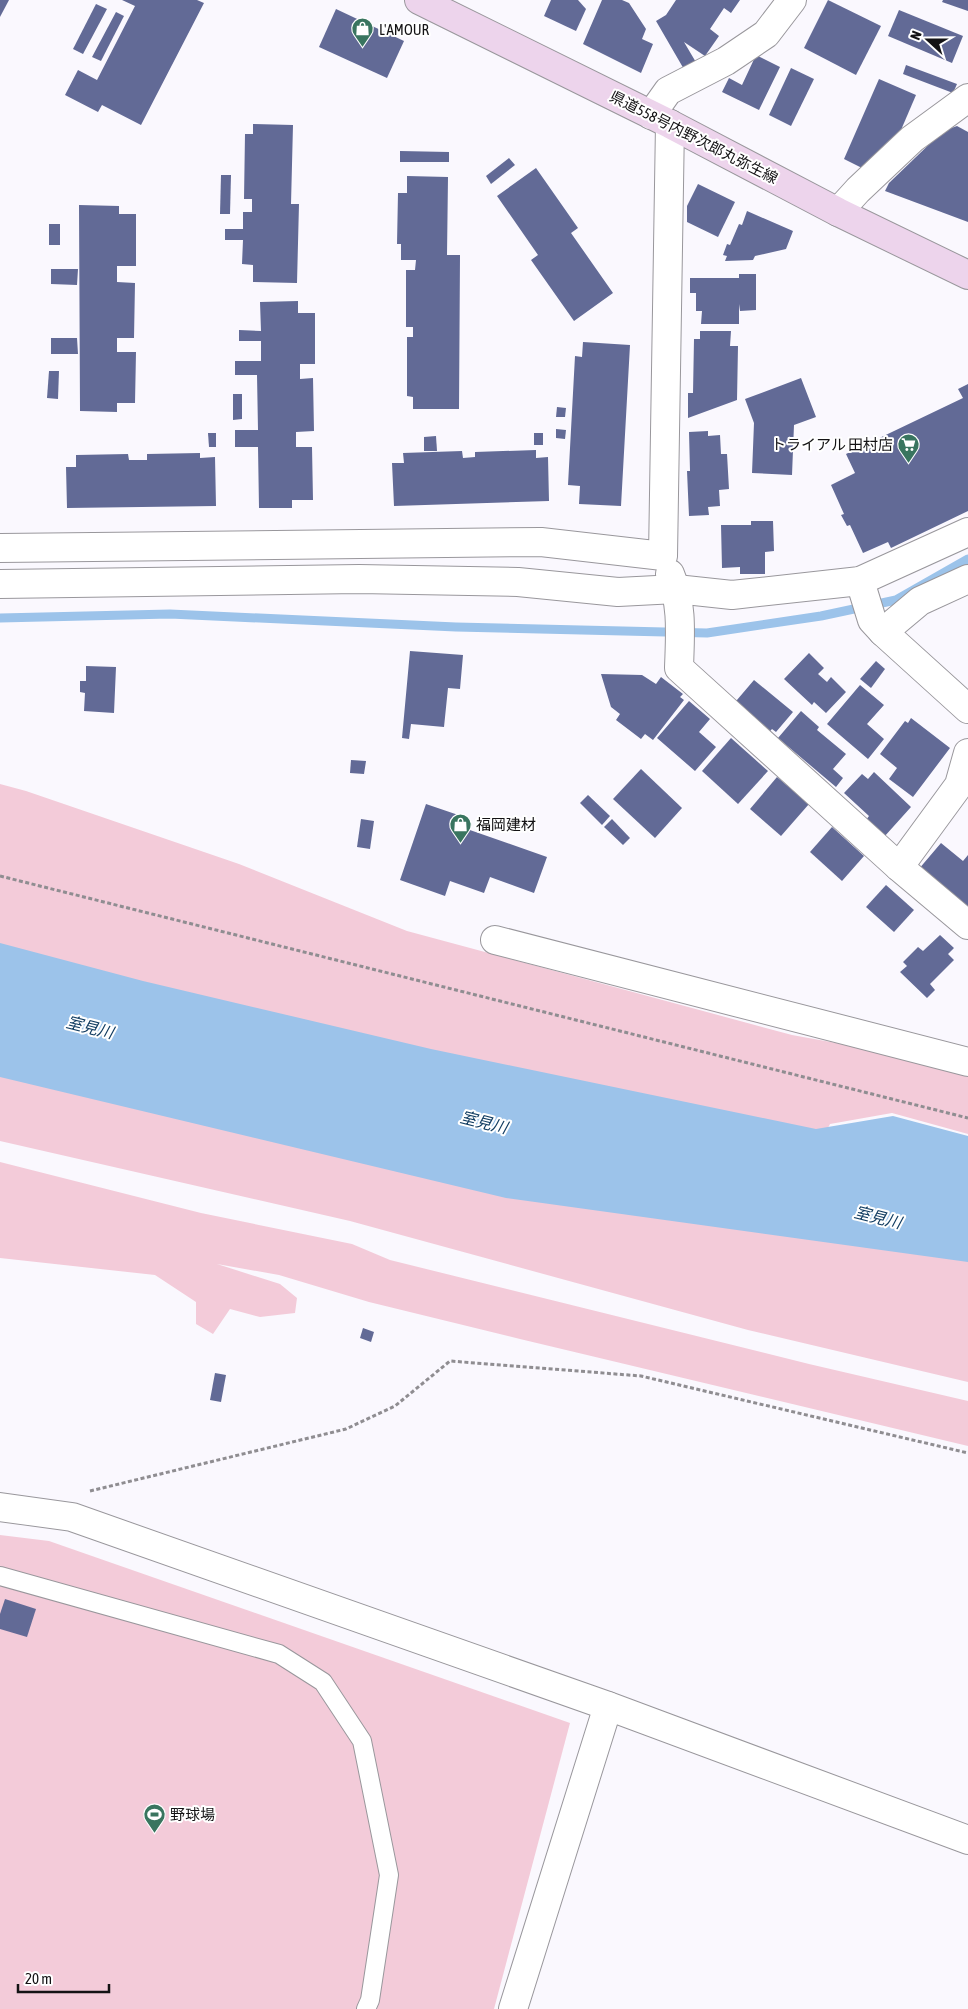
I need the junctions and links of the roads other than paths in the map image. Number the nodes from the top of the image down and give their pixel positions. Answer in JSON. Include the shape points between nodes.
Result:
{"nodes":[{"id":1,"x":419,"y":0,"type":"edge"},
{"id":2,"x":792,"y":0,"type":"edge"},
{"id":3,"x":968,"y":98,"type":"edge"},
{"id":4,"x":661,"y":120,"type":"junction"},
{"id":5,"x":838,"y":212,"type":"junction"},
{"id":6,"x":968,"y":275,"type":"edge"},
{"id":7,"x":968,"y":532,"type":"edge"},
{"id":8,"x":0,"y":548,"type":"edge"},
{"id":9,"x":663,"y":556,"type":"junction"},
{"id":10,"x":968,"y":578,"type":"edge"},
{"id":11,"x":860,"y":581,"type":"junction"},
{"id":12,"x":0,"y":584,"type":"edge"},
{"id":13,"x":676,"y":589,"type":"junction"},
{"id":14,"x":878,"y":626,"type":"junction"},
{"id":15,"x":968,"y":709,"type":"edge"},
{"id":16,"x":968,"y":753,"type":"edge"},
{"id":17,"x":963,"y":787,"type":"edge"},
{"id":18,"x":899,"y":866,"type":"junction"},
{"id":19,"x":968,"y":925,"type":"edge"},
{"id":20,"x":495,"y":940,"type":"dead end"},
{"id":21,"x":968,"y":1062,"type":"edge"},
{"id":22,"x":0,"y":1506,"type":"edge"},
{"id":23,"x":0,"y":1576,"type":"edge"},
{"id":24,"x":608,"y":1706,"type":"junction"},
{"id":25,"x":968,"y":1840,"type":"edge"},
{"id":26,"x":366,"y":2009,"type":"edge"},
{"id":27,"x":513,"y":2009,"type":"edge"}],
"edges":[{"from":1,"to":4,"type":"main road","name":"県道558号内野次郎丸弥生線"},
{"from":2,"to":4,"type":"street","via":[[766,34],[726,61],[668,91]]},
{"from":3,"to":5,"type":"street","via":[[912,140]]},
{"from":4,"to":5,"type":"main road","name":"県道558号内野次郎丸弥生線"},
{"from":4,"to":9,"type":"street"},
{"from":5,"to":6,"type":"main road","name":"県道558号内野次郎丸弥生線"},
{"from":7,"to":11,"type":"street"},
{"from":8,"to":9,"type":"street","via":[[541,542]]},
{"from":9,"to":13,"type":"street"},
{"from":10,"to":14,"type":"street"},
{"from":11,"to":13,"type":"street","via":[[732,595]]},
{"from":11,"to":14,"type":"street"},
{"from":12,"to":13,"type":"street","via":[[359,579],[518,582],[618,592]]},
{"from":13,"to":18,"type":"street","via":[[680,616],[679,668]]},
{"from":14,"to":15,"type":"street"},
{"from":16,"to":17,"type":"street"},
{"from":17,"to":18,"type":"street"},
{"from":18,"to":19,"type":"street"},
{"from":20,"to":21,"type":"street"},
{"from":22,"to":24,"type":"street","via":[[72,1517]]},
{"from":23,"to":26,"type":"lane","via":[[279,1654],[323,1682],[362,1741],[390,1875]]},
{"from":24,"to":25,"type":"street"},
{"from":24,"to":27,"type":"street"}]}
